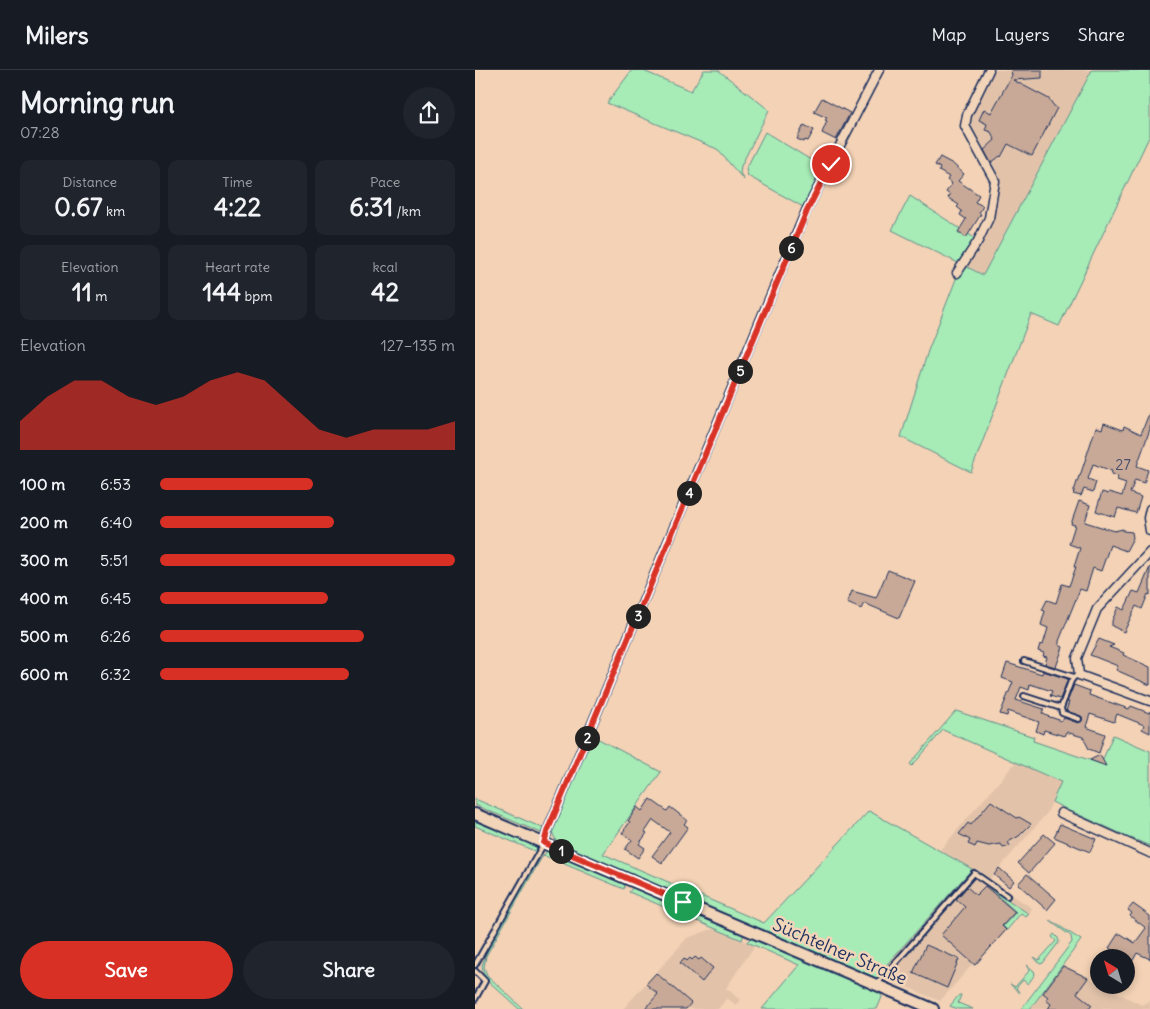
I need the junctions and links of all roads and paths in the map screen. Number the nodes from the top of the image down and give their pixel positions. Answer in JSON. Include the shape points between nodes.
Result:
{"nodes":[{"id":1,"x":879,"y":70,"type":"edge"},
{"id":2,"x":989,"y":70,"type":"edge"},
{"id":3,"x":957,"y":273,"type":"dead end"},
{"id":4,"x":1150,"y":509,"type":"edge"},
{"id":5,"x":1150,"y":531,"type":"edge"},
{"id":6,"x":1150,"y":552,"type":"edge"},
{"id":7,"x":1024,"y":661,"type":"dead end"},
{"id":8,"x":1077,"y":676,"type":"junction"},
{"id":9,"x":1024,"y":696,"type":"dead end"},
{"id":10,"x":1150,"y":701,"type":"edge"},
{"id":11,"x":1061,"y":708,"type":"junction"},
{"id":12,"x":1079,"y":719,"type":"dead end"},
{"id":13,"x":1061,"y":813,"type":"dead end"},
{"id":14,"x":475,"y":814,"type":"edge"},
{"id":15,"x":544,"y":843,"type":"junction"},
{"id":16,"x":1150,"y":853,"type":"edge"},
{"id":17,"x":1007,"y":896,"type":"dead end"},
{"id":18,"x":475,"y":964,"type":"edge"},
{"id":19,"x":475,"y":971,"type":"edge"},
{"id":20,"x":876,"y":984,"type":"junction"},
{"id":21,"x":475,"y":999,"type":"edge"},
{"id":22,"x":933,"y":1009,"type":"edge"}],
"edges":[{"from":1,"to":15,"type":"street","via":[[807,211]]},
{"from":2,"to":3,"type":"street","via":[[965,126],[995,181],[989,218]]},
{"from":4,"to":5,"type":"street"},
{"from":6,"to":8,"type":"street","via":[[1097,609],[1077,658]]},
{"from":7,"to":8,"type":"lane"},
{"from":8,"to":10,"type":"street"},
{"from":8,"to":11,"type":"lane"},
{"from":9,"to":11,"type":"lane"},
{"from":11,"to":12,"type":"lane","via":[[1062,713]]},
{"from":13,"to":16,"type":"street"},
{"from":14,"to":15,"type":"main road","name":"Süchtelner Straße"},
{"from":15,"to":18,"type":"lane"},
{"from":15,"to":20,"type":"main road","name":"Süchtelner Straße"},
{"from":17,"to":20,"type":"lane","via":[[974,873]]},
{"from":19,"to":21,"type":"lane","via":[[485,981]]},
{"from":20,"to":22,"type":"main road","name":"Süchtelner Straße"}]}
